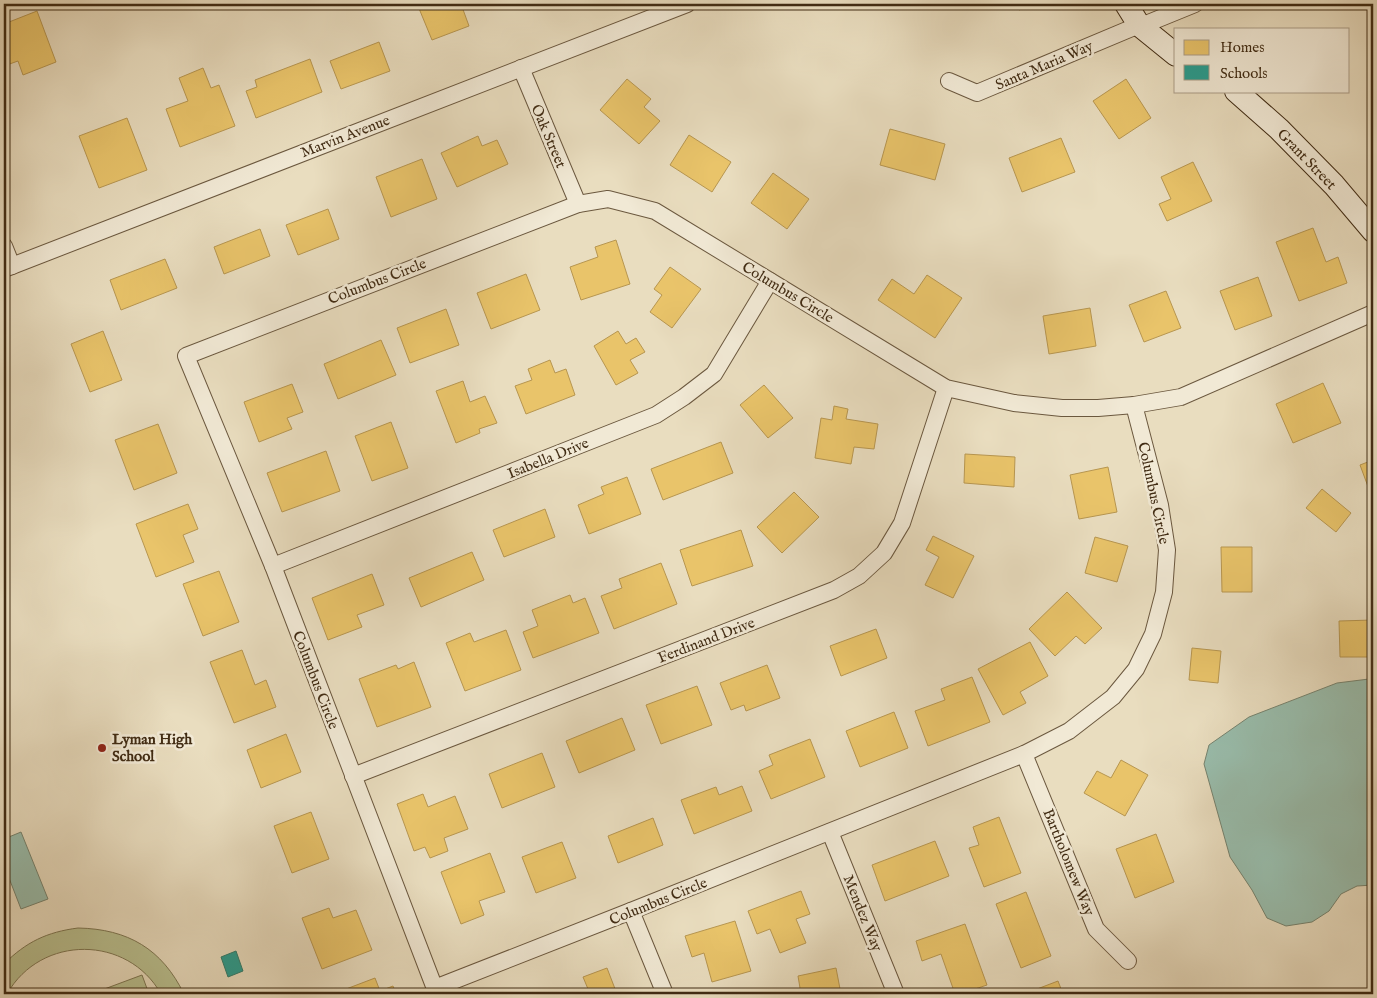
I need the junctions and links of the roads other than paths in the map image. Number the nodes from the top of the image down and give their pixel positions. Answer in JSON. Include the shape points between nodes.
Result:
{"nodes":[{"id":1,"x":686,"y":4,"type":"edge"},
{"id":2,"x":1126,"y":4,"type":"edge"},
{"id":3,"x":1195,"y":4,"type":"edge"},
{"id":4,"x":1140,"y":26,"type":"junction"},
{"id":5,"x":1174,"y":53,"type":"edge"},
{"id":6,"x":521,"y":68,"type":"junction"},
{"id":7,"x":949,"y":82,"type":"dead end"},
{"id":8,"x":1237,"y":92,"type":"edge"},
{"id":9,"x":578,"y":204,"type":"junction"},
{"id":10,"x":1373,"y":231,"type":"edge"},
{"id":11,"x":4,"y":246,"type":"edge"},
{"id":12,"x":8,"y":267,"type":"edge"},
{"id":13,"x":770,"y":281,"type":"junction"},
{"id":14,"x":1373,"y":313,"type":"edge"},
{"id":15,"x":946,"y":388,"type":"junction"},
{"id":16,"x":1134,"y":405,"type":"junction"},
{"id":17,"x":273,"y":566,"type":"junction"},
{"id":18,"x":1024,"y":754,"type":"junction"},
{"id":19,"x":353,"y":776,"type":"junction"},
{"id":20,"x":830,"y":832,"type":"junction"},
{"id":21,"x":631,"y":912,"type":"junction"},
{"id":22,"x":1128,"y":961,"type":"dead end"},
{"id":23,"x":436,"y":991,"type":"edge"},
{"id":24,"x":665,"y":994,"type":"edge"},
{"id":25,"x":896,"y":994,"type":"edge"}],
"edges":[{"from":1,"to":6,"type":"street","name":"Marvin Avenue"},
{"from":2,"to":4,"type":"street"},
{"from":3,"to":4,"type":"street","name":"Santa Maria Way"},
{"from":4,"to":5,"type":"street"},
{"from":4,"to":7,"type":"street","name":"Santa Maria Way","via":[[977,93]]},
{"from":6,"to":9,"type":"street","name":"Oak Street"},
{"from":6,"to":12,"type":"street","name":"Marvin Avenue"},
{"from":8,"to":10,"type":"street","name":"Grant Street","via":[[1334,185]]},
{"from":9,"to":13,"type":"street","name":"Columbus Circle","via":[[608,199],[654,211]]},
{"from":9,"to":17,"type":"street","name":"Columbus Circle","via":[[186,356]]},
{"from":11,"to":12,"type":"street"},
{"from":13,"to":15,"type":"street","name":"Columbus Circle"},
{"from":13,"to":17,"type":"street","name":"Isabella Drive","via":[[714,374],[656,415]]},
{"from":14,"to":16,"type":"street","name":"Columbus Circle","via":[[1181,397]]},
{"from":15,"to":16,"type":"street","name":"Columbus Circle","via":[[1014,403],[1062,408]]},
{"from":15,"to":19,"type":"street","name":"Ferdinand Drive","via":[[902,523],[884,553],[859,576],[834,590]]},
{"from":16,"to":18,"type":"street","name":"Columbus Circle","via":[[1160,505],[1167,550],[1164,592],[1154,634],[1136,669],[1113,697],[1069,731]]},
{"from":17,"to":19,"type":"street","name":"Columbus Circle"},
{"from":18,"to":20,"type":"street","name":"Columbus Circle"},
{"from":18,"to":22,"type":"street","name":"Bartholomew Way","via":[[1096,928]]},
{"from":19,"to":23,"type":"street","name":"Columbus Circle"},
{"from":20,"to":21,"type":"street","name":"Columbus Circle"},
{"from":20,"to":25,"type":"street","name":"Mendez Way"},
{"from":21,"to":23,"type":"street","name":"Columbus Circle"},
{"from":21,"to":24,"type":"street"}]}
